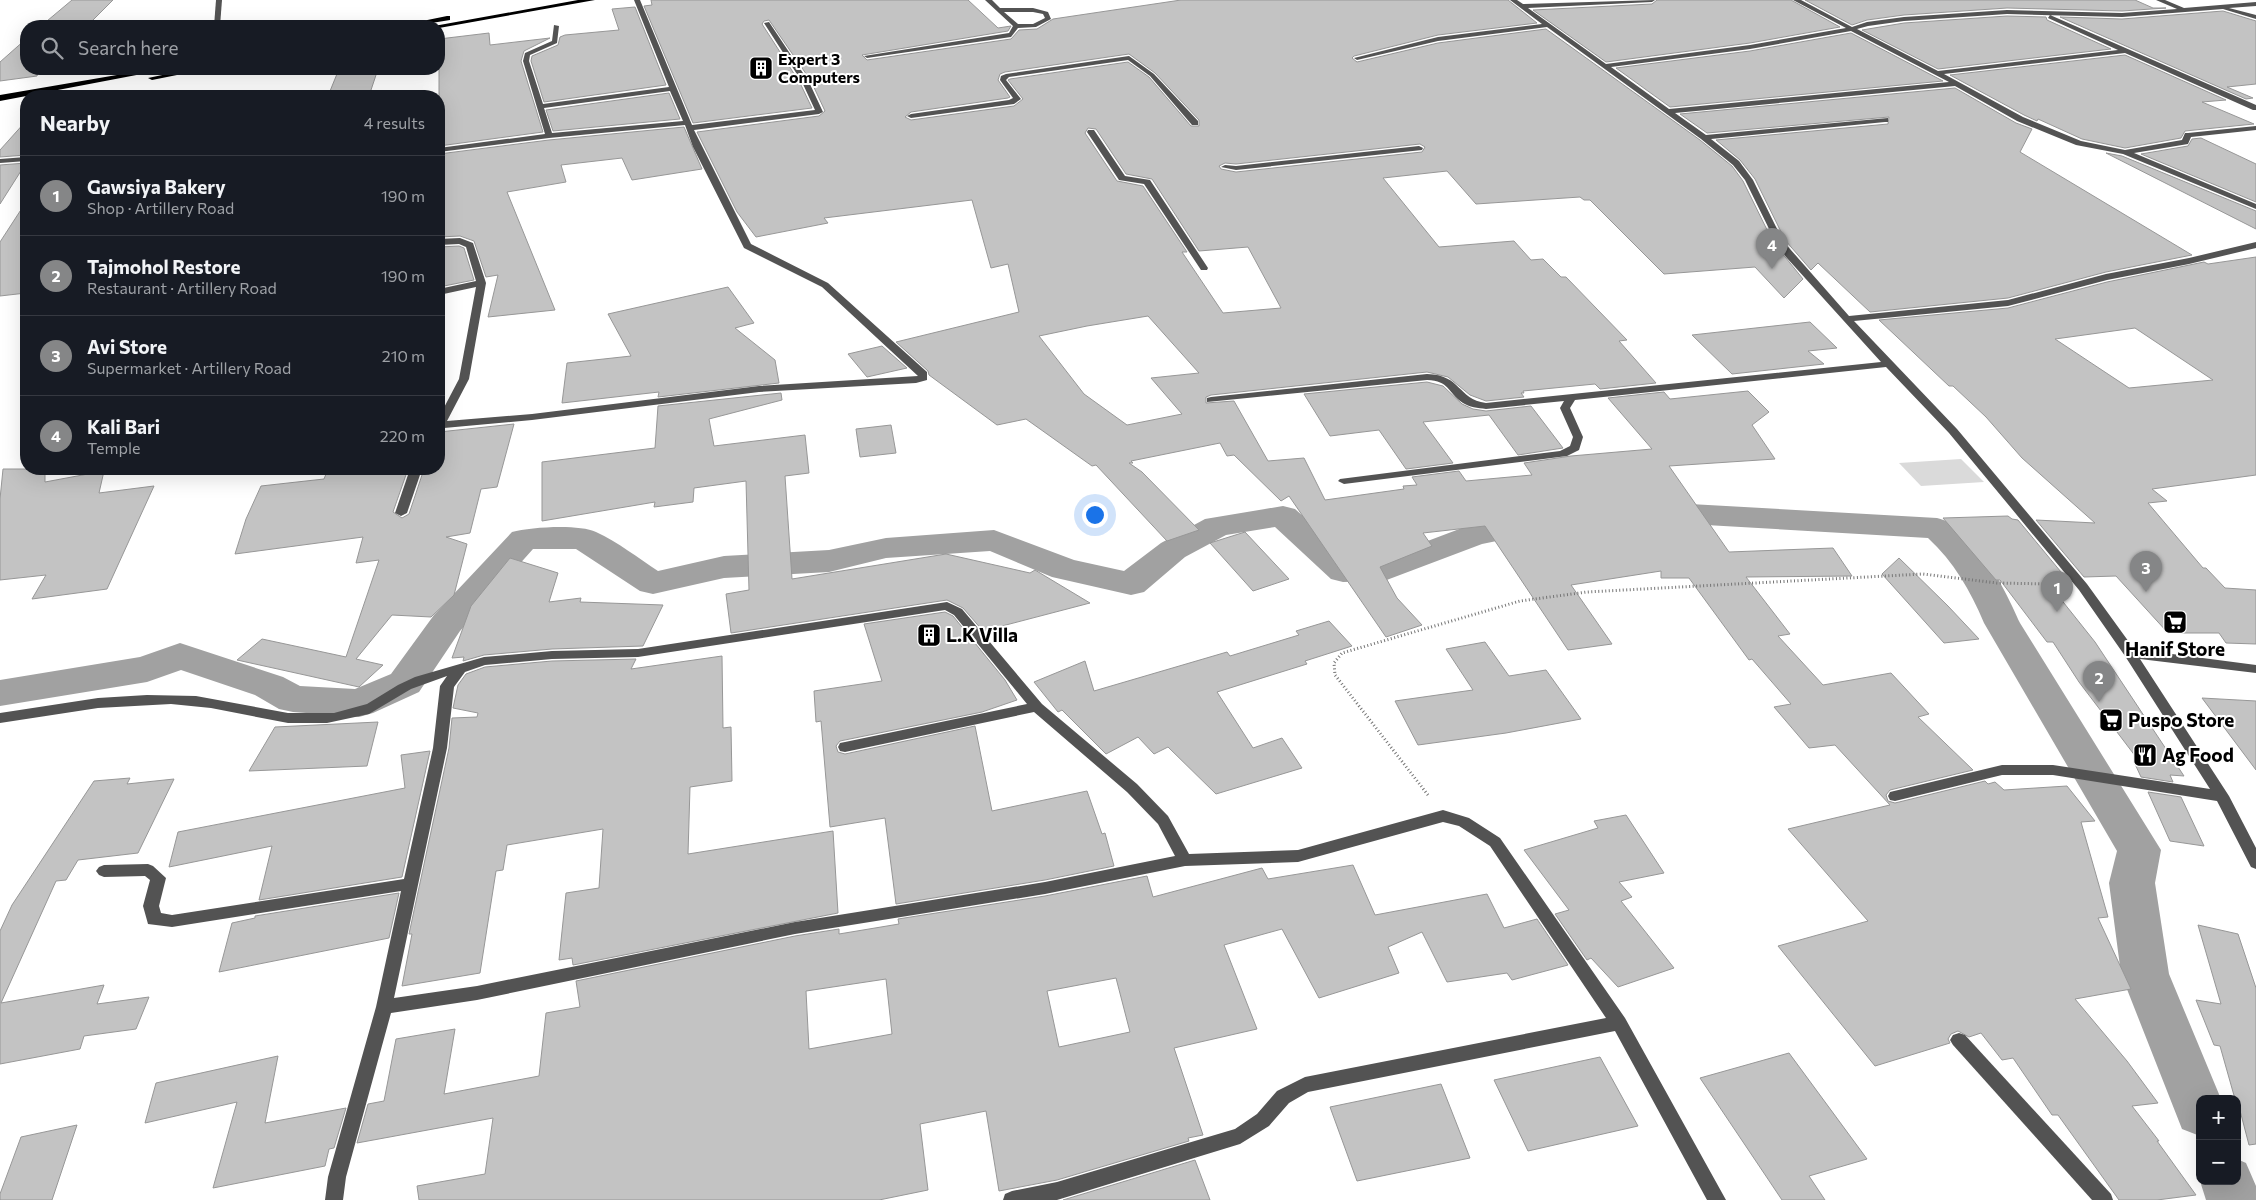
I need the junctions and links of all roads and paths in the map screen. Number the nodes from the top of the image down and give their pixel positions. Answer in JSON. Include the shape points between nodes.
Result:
{"nodes":[{"id":1,"x":220,"y":0,"type":"edge"},
{"id":2,"x":549,"y":0,"type":"edge"},
{"id":3,"x":592,"y":0,"type":"edge"},
{"id":4,"x":637,"y":0,"type":"edge"},
{"id":5,"x":988,"y":0,"type":"edge"},
{"id":6,"x":1513,"y":0,"type":"edge"},
{"id":7,"x":1652,"y":0,"type":"edge"},
{"id":8,"x":1796,"y":0,"type":"edge"},
{"id":9,"x":2159,"y":0,"type":"edge"},
{"id":10,"x":2256,"y":4,"type":"edge"},
{"id":11,"x":1523,"y":6,"type":"junction"},
{"id":12,"x":2219,"y":7,"type":"junction"},
{"id":13,"x":999,"y":10,"type":"junction"},
{"id":14,"x":2186,"y":10,"type":"junction"},
{"id":15,"x":2044,"y":14,"type":"junction"},
{"id":16,"x":2256,"y":18,"type":"edge"},
{"id":17,"x":218,"y":20,"type":"edge"},
{"id":18,"x":436,"y":20,"type":"edge"},
{"id":19,"x":767,"y":23,"type":"dead end"},
{"id":20,"x":445,"y":25,"type":"edge"},
{"id":21,"x":1548,"y":25,"type":"junction"},
{"id":22,"x":556,"y":26,"type":"dead end"},
{"id":23,"x":1016,"y":26,"type":"junction"},
{"id":24,"x":1852,"y":29,"type":"junction"},
{"id":25,"x":2123,"y":51,"type":"junction"},
{"id":26,"x":867,"y":56,"type":"dead end"},
{"id":27,"x":1357,"y":58,"type":"dead end"},
{"id":28,"x":1605,"y":66,"type":"junction"},
{"id":29,"x":1938,"y":73,"type":"junction"},
{"id":30,"x":130,"y":75,"type":"edge"},
{"id":31,"x":158,"y":75,"type":"edge"},
{"id":32,"x":1955,"y":84,"type":"junction"},
{"id":33,"x":674,"y":88,"type":"junction"},
{"id":34,"x":45,"y":90,"type":"edge"},
{"id":35,"x":81,"y":90,"type":"edge"},
{"id":36,"x":20,"y":94,"type":"edge"},
{"id":37,"x":0,"y":98,"type":"edge"},
{"id":38,"x":20,"y":102,"type":"edge"},
{"id":39,"x":0,"y":105,"type":"edge"},
{"id":40,"x":541,"y":106,"type":"junction"},
{"id":41,"x":2256,"y":108,"type":"edge"},
{"id":42,"x":1668,"y":111,"type":"junction"},
{"id":43,"x":911,"y":116,"type":"dead end"},
{"id":44,"x":1885,"y":120,"type":"dead end"},
{"id":45,"x":1195,"y":123,"type":"dead end"},
{"id":46,"x":688,"y":126,"type":"junction"},
{"id":47,"x":2256,"y":128,"type":"edge"},
{"id":48,"x":1092,"y":132,"type":"dead end"},
{"id":49,"x":549,"y":136,"type":"junction"},
{"id":50,"x":1704,"y":137,"type":"junction"},
{"id":51,"x":1419,"y":148,"type":"dead end"},
{"id":52,"x":445,"y":149,"type":"edge"},
{"id":53,"x":2125,"y":152,"type":"junction"},
{"id":54,"x":20,"y":159,"type":"edge"},
{"id":55,"x":0,"y":161,"type":"edge"},
{"id":56,"x":1225,"y":167,"type":"dead end"},
{"id":57,"x":2256,"y":207,"type":"edge"},
{"id":58,"x":445,"y":242,"type":"edge"},
{"id":59,"x":2256,"y":245,"type":"edge"},
{"id":60,"x":1204,"y":268,"type":"dead end"},
{"id":61,"x":481,"y":283,"type":"junction"},
{"id":62,"x":445,"y":291,"type":"edge"},
{"id":63,"x":1847,"y":319,"type":"junction"},
{"id":64,"x":1888,"y":364,"type":"junction"},
{"id":65,"x":1572,"y":397,"type":"junction"},
{"id":66,"x":1211,"y":400,"type":"dead end"},
{"id":67,"x":445,"y":415,"type":"edge"},
{"id":68,"x":445,"y":425,"type":"edge"},
{"id":69,"x":414,"y":475,"type":"edge"},
{"id":70,"x":1344,"y":481,"type":"dead end"},
{"id":71,"x":401,"y":513,"type":"dead end"},
{"id":72,"x":2083,"y":587,"type":"junction"},
{"id":73,"x":2130,"y":653,"type":"junction"},
{"id":74,"x":460,"y":669,"type":"junction"},
{"id":75,"x":2256,"y":669,"type":"edge"},
{"id":76,"x":1037,"y":707,"type":"junction"},
{"id":77,"x":0,"y":718,"type":"edge"},
{"id":78,"x":845,"y":747,"type":"dead end"},
{"id":79,"x":1895,"y":796,"type":"dead end"},
{"id":80,"x":2222,"y":796,"type":"junction"},
{"id":81,"x":1444,"y":816,"type":"junction"},
{"id":82,"x":1185,"y":860,"type":"junction"},
{"id":83,"x":2256,"y":864,"type":"edge"},
{"id":84,"x":104,"y":871,"type":"dead end"},
{"id":85,"x":410,"y":884,"type":"junction"},
{"id":86,"x":384,"y":1007,"type":"junction"},
{"id":87,"x":1619,"y":1024,"type":"junction"},
{"id":88,"x":1959,"y":1040,"type":"dead end"},
{"id":89,"x":334,"y":1200,"type":"edge"},
{"id":90,"x":1012,"y":1200,"type":"edge"},
{"id":91,"x":1717,"y":1200,"type":"edge"},
{"id":92,"x":2104,"y":1200,"type":"edge"}],
"edges":[{"from":1,"to":17,"type":"street"},
{"from":2,"to":18,"type":"highway"},
{"from":3,"to":20,"type":"highway"},
{"from":4,"to":33,"type":"street"},
{"from":5,"to":13,"type":"street"},
{"from":6,"to":11,"type":"street"},
{"from":7,"to":11,"type":"street"},
{"from":8,"to":24,"type":"street"},
{"from":9,"to":14,"type":"street"},
{"from":10,"to":12,"type":"street"},
{"from":11,"to":21,"type":"street"},
{"from":12,"to":14,"type":"street"},
{"from":12,"to":16,"type":"street"},
{"from":13,"to":23,"type":"street"},
{"from":13,"to":23,"type":"street","via":[[1033,10],[1046,14],[1048,19],[1034,26]]},
{"from":14,"to":15,"type":"street","via":[[2122,15]]},
{"from":15,"to":24,"type":"street","via":[[2007,12],[1904,19]]},
{"from":15,"to":25,"type":"street"},
{"from":19,"to":46,"type":"street","via":[[812,93],[819,112]]},
{"from":21,"to":27,"type":"street","via":[[1438,39]]},
{"from":21,"to":28,"type":"street"},
{"from":22,"to":40,"type":"street","via":[[555,42],[527,54],[526,60]]},
{"from":23,"to":26,"type":"street","via":[[1011,34],[1000,38]]},
{"from":24,"to":28,"type":"street","via":[[1750,48]]},
{"from":24,"to":29,"type":"street"},
{"from":25,"to":29,"type":"street"},
{"from":25,"to":41,"type":"street"},
{"from":28,"to":42,"type":"street"},
{"from":29,"to":32,"type":"street"},
{"from":30,"to":34,"type":"highway"},
{"from":31,"to":35,"type":"highway"},
{"from":32,"to":42,"type":"street"},
{"from":32,"to":53,"type":"street","via":[[2020,119],[2064,138]]},
{"from":33,"to":40,"type":"street"},
{"from":33,"to":46,"type":"street"},
{"from":36,"to":37,"type":"highway"},
{"from":38,"to":39,"type":"highway"},
{"from":40,"to":49,"type":"street"},
{"from":42,"to":50,"type":"street"},
{"from":43,"to":45,"type":"street","via":[[1011,102],[1016,99],[1003,80],[1008,75],[1129,58],[1152,75]]},
{"from":44,"to":50,"type":"street"},
{"from":46,"to":49,"type":"street"},
{"from":46,"to":68,"type":"street","via":[[747,246],[825,286],[924,378],[759,389]]},
{"from":47,"to":53,"type":"street","via":[[2188,135],[2185,142]]},
{"from":48,"to":60,"type":"street","via":[[1122,178],[1147,182]]},
{"from":49,"to":52,"type":"street"},
{"from":50,"to":63,"type":"street","via":[[1736,163],[1749,180],[1779,241]]},
{"from":51,"to":56,"type":"street"},
{"from":53,"to":57,"type":"street"},
{"from":54,"to":55,"type":"street"},
{"from":58,"to":61,"type":"street","via":[[460,241],[470,246]]},
{"from":59,"to":63,"type":"street","via":[[2106,277],[2008,303]]},
{"from":61,"to":62,"type":"street"},
{"from":61,"to":67,"type":"street","via":[[464,379]]},
{"from":63,"to":64,"type":"street"},
{"from":64,"to":65,"type":"street"},
{"from":64,"to":72,"type":"street","via":[[1954,431]]},
{"from":65,"to":66,"type":"street","via":[[1486,406],[1461,398],[1450,382],[1437,377],[1419,377]]},
{"from":65,"to":70,"type":"street","via":[[1565,408],[1578,438],[1576,448],[1563,454]]},
{"from":69,"to":71,"type":"street"},
{"from":72,"to":73,"type":"street"},
{"from":72,"to":81,"type":"path","via":[[1997,583],[1922,574],[1587,592],[1520,601],[1342,654],[1334,663],[1335,674]]},
{"from":73,"to":75,"type":"street"},
{"from":73,"to":80,"type":"street"},
{"from":74,"to":76,"type":"street","via":[[484,661],[647,652],[947,606],[958,612]]},
{"from":74,"to":77,"type":"street","via":[[432,674],[352,715],[318,719],[197,701],[149,698],[84,704]]},
{"from":74,"to":85,"type":"street","via":[[447,686],[440,748]]},
{"from":76,"to":78,"type":"street"},
{"from":76,"to":82,"type":"street","via":[[1132,788],[1163,820]]},
{"from":79,"to":80,"type":"street","via":[[2002,770],[2053,770]]},
{"from":80,"to":83,"type":"street"},
{"from":81,"to":82,"type":"street","via":[[1298,856]]},
{"from":81,"to":87,"type":"street","via":[[1464,822],[1495,842]]},
{"from":82,"to":86,"type":"street","via":[[1045,888],[795,928],[542,980]]},
{"from":84,"to":85,"type":"street","via":[[148,870],[158,878],[151,906],[154,919],[172,921]]},
{"from":85,"to":86,"type":"street"},
{"from":86,"to":89,"type":"street"},
{"from":87,"to":90,"type":"street","via":[[1305,1085],[1283,1097],[1263,1120],[1240,1136],[1057,1190]]},
{"from":87,"to":91,"type":"street"},
{"from":88,"to":92,"type":"street"}]}
